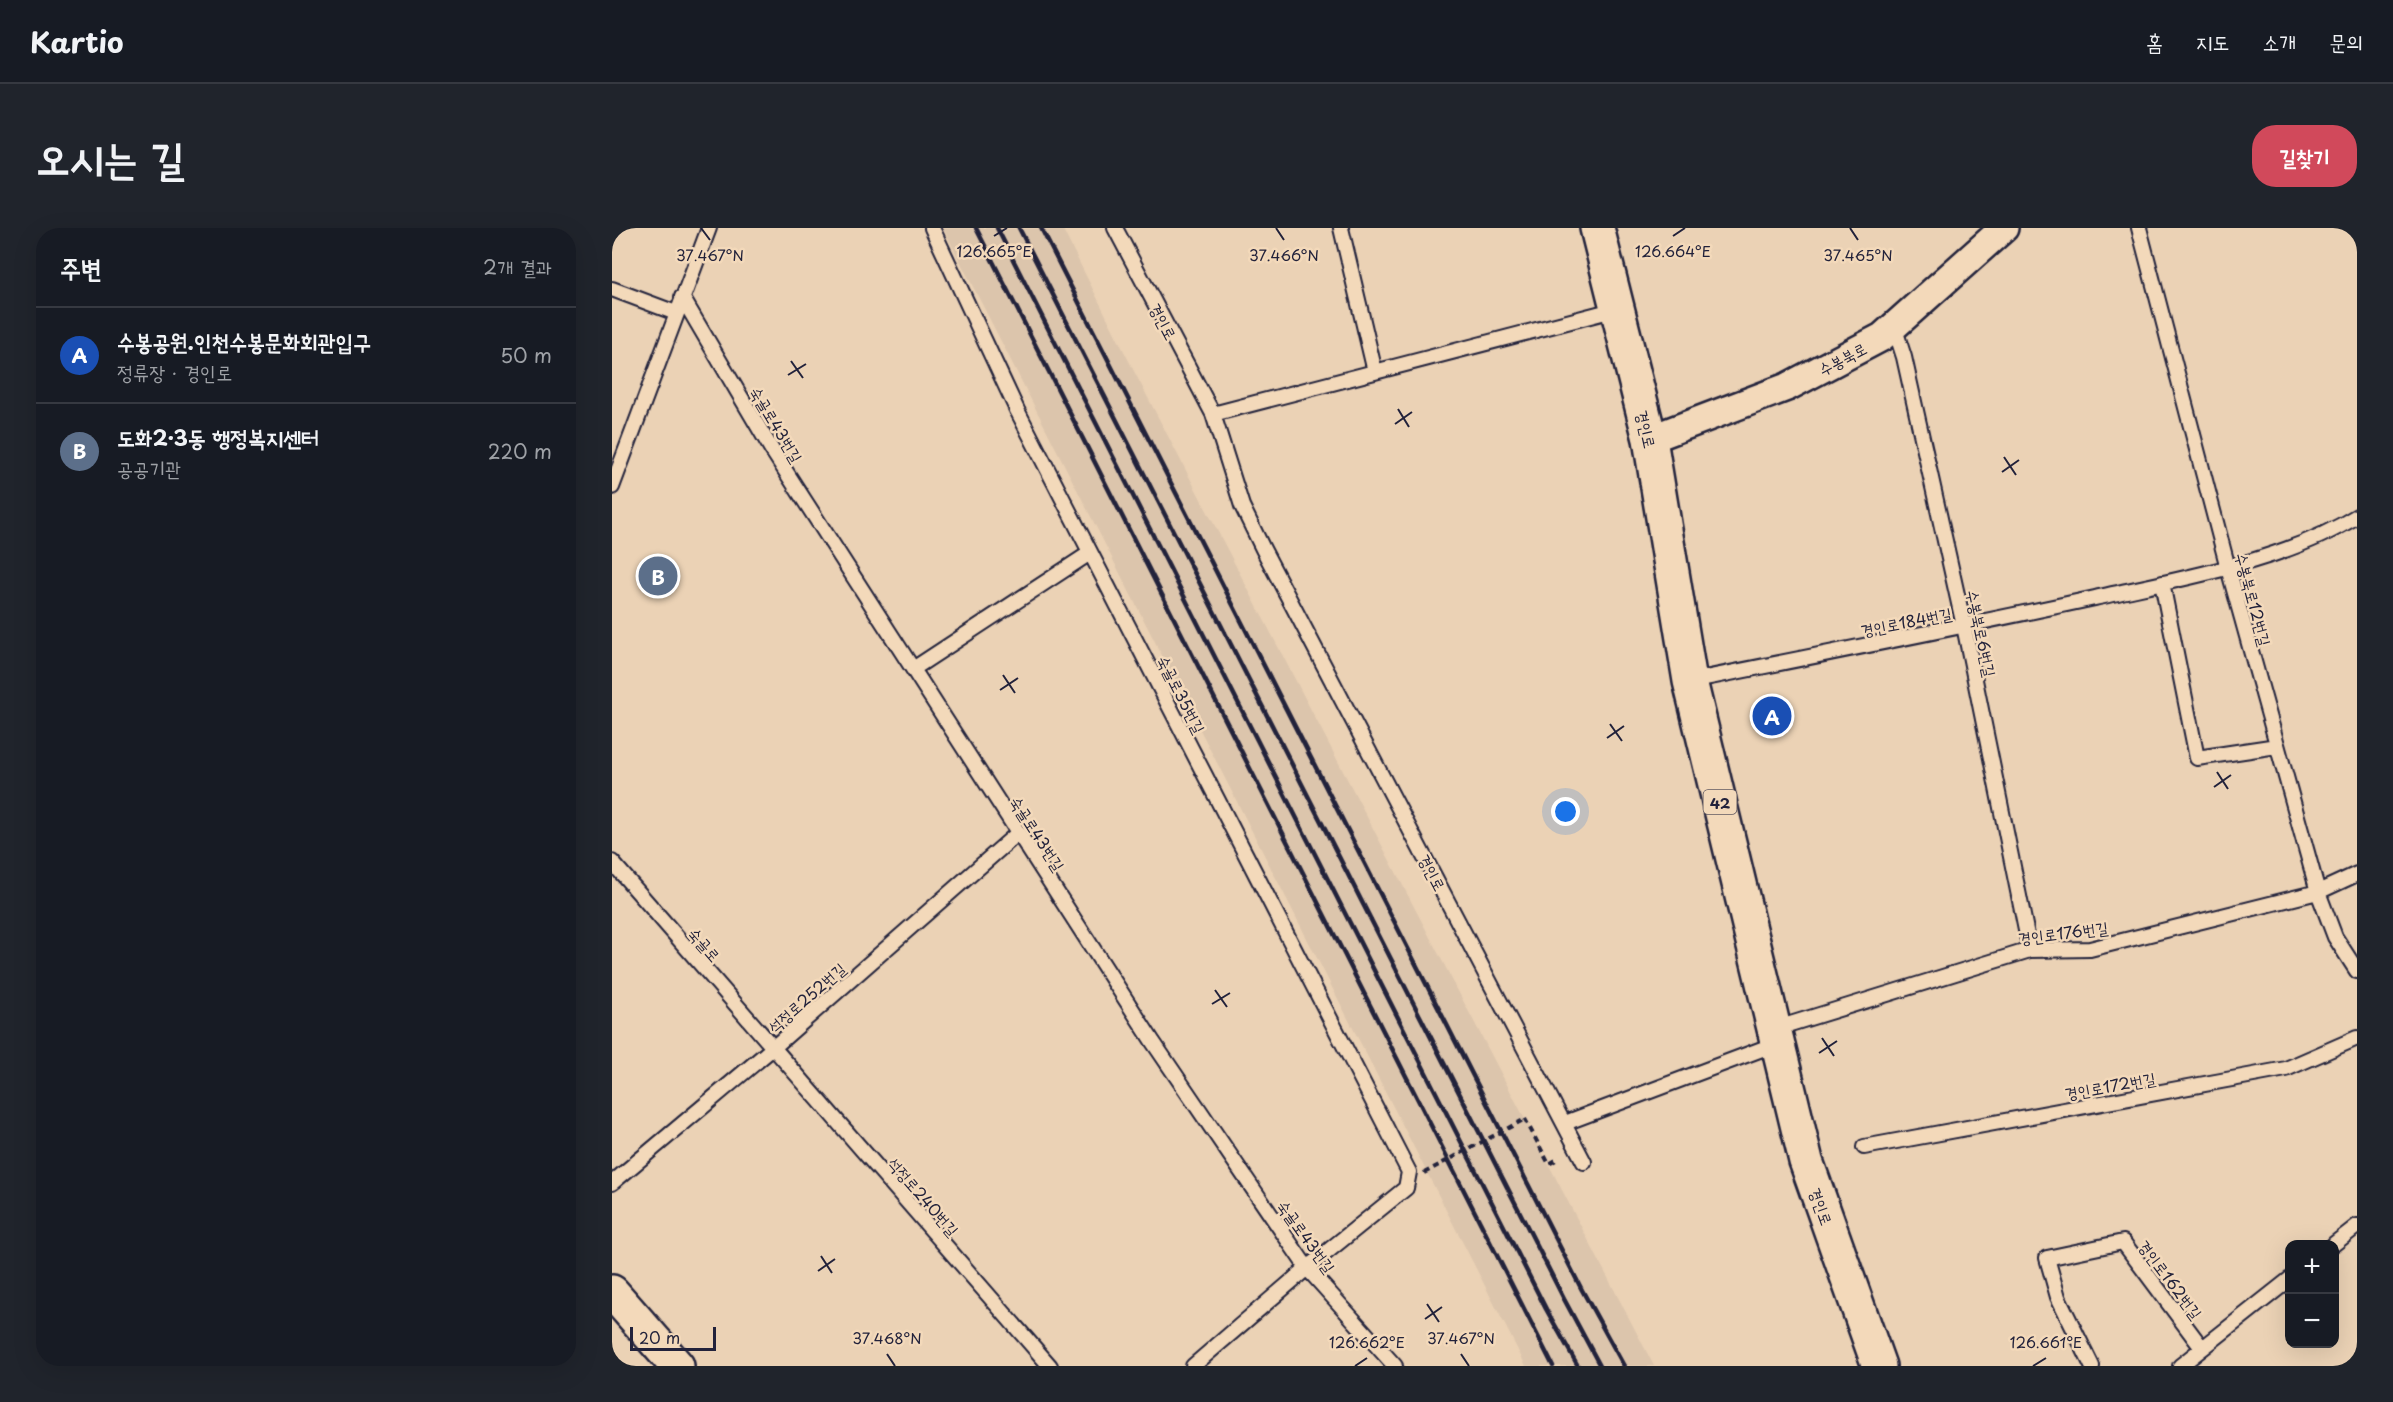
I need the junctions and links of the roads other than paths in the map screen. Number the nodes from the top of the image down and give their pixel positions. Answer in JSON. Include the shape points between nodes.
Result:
{"nodes":[{"id":1,"x":709,"y":228,"type":"edge"},
{"id":2,"x":932,"y":228,"type":"edge"},
{"id":3,"x":1115,"y":228,"type":"edge"},
{"id":4,"x":1341,"y":228,"type":"edge"},
{"id":5,"x":1597,"y":228,"type":"edge"},
{"id":6,"x":2004,"y":228,"type":"edge"},
{"id":7,"x":2139,"y":228,"type":"edge"},
{"id":8,"x":612,"y":289,"type":"edge"},
{"id":9,"x":682,"y":297,"type":"junction"},
{"id":10,"x":1618,"y":309,"type":"junction"},
{"id":11,"x":676,"y":313,"type":"junction"},
{"id":12,"x":1894,"y":326,"type":"junction"},
{"id":13,"x":1375,"y":372,"type":"junction"},
{"id":14,"x":1213,"y":414,"type":"junction"},
{"id":15,"x":1650,"y":439,"type":"junction"},
{"id":16,"x":612,"y":487,"type":"edge"},
{"id":17,"x":2357,"y":516,"type":"edge"},
{"id":18,"x":1090,"y":553,"type":"junction"},
{"id":19,"x":2228,"y":568,"type":"junction"},
{"id":20,"x":2162,"y":583,"type":"junction"},
{"id":21,"x":1964,"y":626,"type":"junction"},
{"id":22,"x":913,"y":669,"type":"junction"},
{"id":23,"x":1690,"y":681,"type":"junction"},
{"id":24,"x":2277,"y":746,"type":"junction"},
{"id":25,"x":1018,"y":833,"type":"junction"},
{"id":26,"x":612,"y":862,"type":"edge"},
{"id":27,"x":2357,"y":874,"type":"edge"},
{"id":28,"x":2318,"y":892,"type":"junction"},
{"id":29,"x":2030,"y":950,"type":"junction"},
{"id":30,"x":2357,"y":971,"type":"edge"},
{"id":31,"x":1776,"y":1036,"type":"junction"},
{"id":32,"x":2357,"y":1038,"type":"edge"},
{"id":33,"x":774,"y":1047,"type":"junction"},
{"id":34,"x":1565,"y":1123,"type":"junction"},
{"id":35,"x":1864,"y":1147,"type":"dead end"},
{"id":36,"x":1584,"y":1162,"type":"dead end"},
{"id":37,"x":612,"y":1182,"type":"edge"},
{"id":38,"x":2357,"y":1226,"type":"edge"},
{"id":39,"x":2339,"y":1241,"type":"edge"},
{"id":40,"x":1306,"y":1268,"type":"junction"},
{"id":41,"x":2285,"y":1283,"type":"edge"},
{"id":42,"x":612,"y":1292,"type":"edge"},
{"id":43,"x":2202,"y":1348,"type":"junction"},
{"id":44,"x":677,"y":1366,"type":"edge"},
{"id":45,"x":1050,"y":1366,"type":"edge"},
{"id":46,"x":1193,"y":1366,"type":"edge"},
{"id":47,"x":1395,"y":1366,"type":"edge"},
{"id":48,"x":1879,"y":1366,"type":"edge"},
{"id":49,"x":2092,"y":1366,"type":"edge"},
{"id":50,"x":2180,"y":1366,"type":"edge"}],
"edges":[{"from":1,"to":9,"type":"lane"},
{"from":2,"to":18,"type":"lane","name":"숙골로35번길","via":[[1017,410]]},
{"from":3,"to":14,"type":"lane","name":"경인로"},
{"from":4,"to":13,"type":"lane"},
{"from":5,"to":10,"type":"main road","name":"경인로","number":"42"},
{"from":6,"to":12,"type":"street","name":"수봉북로"},
{"from":7,"to":19,"type":"lane","name":"수봉북로12번길"},
{"from":8,"to":11,"type":"lane"},
{"from":9,"to":11,"type":"lane"},
{"from":9,"to":22,"type":"lane","name":"숙골로43번길","via":[[772,450]]},
{"from":10,"to":13,"type":"lane"},
{"from":10,"to":15,"type":"main road","name":"경인로","number":"42"},
{"from":11,"to":16,"type":"lane"},
{"from":12,"to":15,"type":"street","name":"수봉북로","via":[[1882,337],[1787,387]]},
{"from":12,"to":21,"type":"lane","name":"수봉북로6번길"},
{"from":13,"to":14,"type":"lane"},
{"from":14,"to":34,"type":"lane","name":"경인로","via":[[1242,506],[1263,549]]},
{"from":15,"to":23,"type":"main road","name":"경인로","number":"42"},
{"from":17,"to":19,"type":"lane","name":"경인로184번길","via":[[2335,530]]},
{"from":18,"to":22,"type":"lane"},
{"from":18,"to":40,"type":"lane","name":"숙골로35번길","via":[[1409,1172],[1406,1188]]},
{"from":19,"to":20,"type":"lane","name":"경인로184번길"},
{"from":19,"to":24,"type":"lane","name":"수봉북로12번길"},
{"from":20,"to":21,"type":"lane","name":"경인로184번길"},
{"from":20,"to":24,"type":"lane","via":[[2197,758]]},
{"from":21,"to":23,"type":"lane","name":"경인로184번길"},
{"from":21,"to":29,"type":"lane","name":"수봉북로6번길"},
{"from":22,"to":25,"type":"lane","name":"숙골로43번길"},
{"from":23,"to":31,"type":"main road","name":"경인로","number":"42"},
{"from":24,"to":28,"type":"lane","name":"수봉북로12번길"},
{"from":25,"to":33,"type":"lane","name":"석정로252번길"},
{"from":25,"to":40,"type":"lane","name":"숙골로43번길"},
{"from":26,"to":33,"type":"lane","name":"숙골로"},
{"from":27,"to":28,"type":"lane","name":"경인로176번길"},
{"from":28,"to":29,"type":"lane","name":"경인로176번길","via":[[2090,949]]},
{"from":28,"to":30,"type":"lane","name":"수봉북로12번길","via":[[2335,937]]},
{"from":29,"to":31,"type":"lane","name":"경인로176번길"},
{"from":31,"to":34,"type":"lane"},
{"from":31,"to":48,"type":"main road","name":"경인로","number":"42","via":[[1806,1161]]},
{"from":32,"to":35,"type":"lane","name":"경인로172번길","via":[[2286,1069]]},
{"from":33,"to":37,"type":"lane","name":"석정로252번길"},
{"from":33,"to":45,"type":"lane","name":"석정로240번길"},
{"from":34,"to":36,"type":"lane","name":"경인로"},
{"from":38,"to":39,"type":"lane"},
{"from":40,"to":46,"type":"lane"},
{"from":40,"to":47,"type":"lane","name":"숙골로43번길"},
{"from":41,"to":43,"type":"lane"},
{"from":42,"to":44,"type":"main road"},
{"from":43,"to":49,"type":"lane","name":"경인로162번길","via":[[2123,1242],[2047,1258],[2058,1297]]},
{"from":43,"to":50,"type":"lane"}]}
